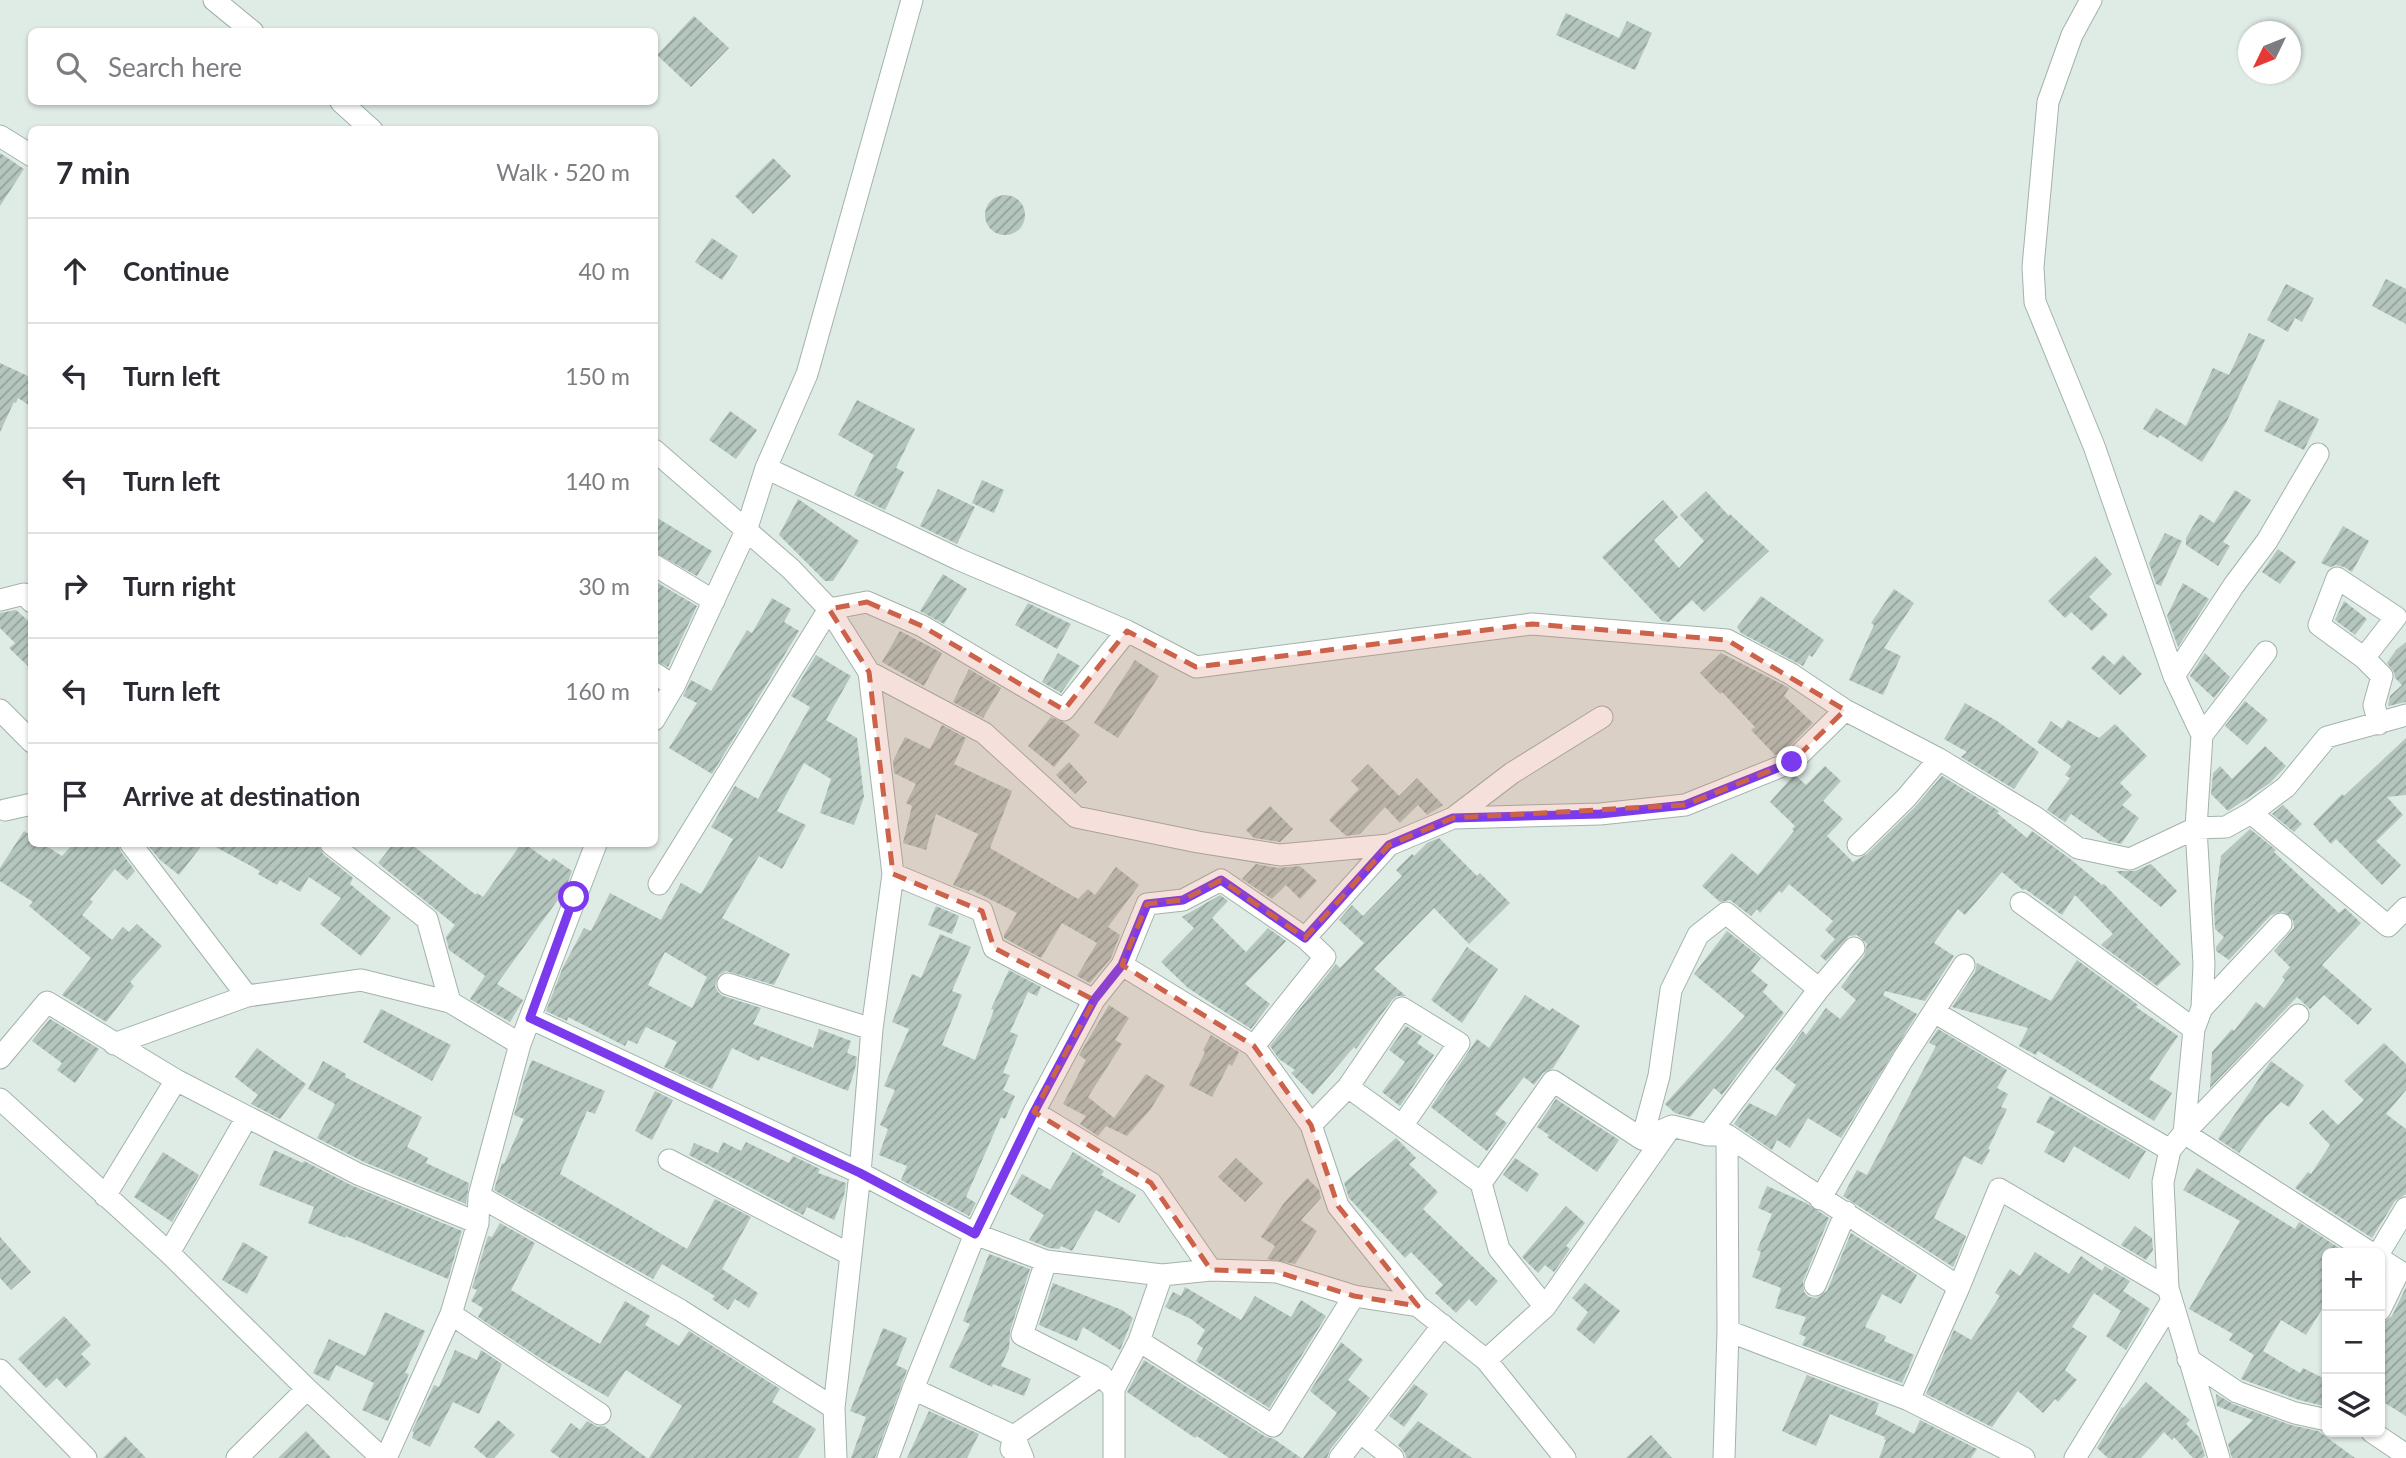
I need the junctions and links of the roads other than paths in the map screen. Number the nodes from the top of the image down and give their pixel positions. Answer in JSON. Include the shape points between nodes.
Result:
{"nodes":[{"id":1,"x":214,"y":0,"type":"edge"},
{"id":2,"x":912,"y":0,"type":"edge"},
{"id":3,"x":2091,"y":0,"type":"edge"},
{"id":4,"x":248,"y":28,"type":"edge"},
{"id":5,"x":344,"y":105,"type":"edge"},
{"id":6,"x":368,"y":126,"type":"edge"},
{"id":7,"x":0,"y":136,"type":"edge"},
{"id":8,"x":28,"y":154,"type":"edge"},
{"id":9,"x":658,"y":454,"type":"edge"},
{"id":10,"x":2318,"y":454,"type":"dead end"},
{"id":11,"x":766,"y":468,"type":"junction"},
{"id":12,"x":746,"y":531,"type":"junction"},
{"id":13,"x":658,"y":567,"type":"edge"},
{"id":14,"x":28,"y":598,"type":"edge"},
{"id":15,"x":0,"y":600,"type":"edge"},
{"id":16,"x":713,"y":601,"type":"junction"},
{"id":17,"x":829,"y":609,"type":"junction"},
{"id":18,"x":2401,"y":620,"type":"edge"},
{"id":19,"x":1127,"y":631,"type":"junction"},
{"id":20,"x":2266,"y":652,"type":"dead end"},
{"id":21,"x":2364,"y":658,"type":"junction"},
{"id":22,"x":869,"y":672,"type":"junction"},
{"id":23,"x":658,"y":676,"type":"edge"},
{"id":24,"x":2174,"y":676,"type":"junction"},
{"id":25,"x":674,"y":686,"type":"junction"},
{"id":26,"x":1845,"y":709,"type":"junction"},
{"id":27,"x":0,"y":710,"type":"edge"},
{"id":28,"x":658,"y":713,"type":"edge"},
{"id":29,"x":2406,"y":716,"type":"edge"},
{"id":30,"x":1602,"y":717,"type":"dead end"},
{"id":31,"x":2379,"y":724,"type":"junction"},
{"id":32,"x":2202,"y":735,"type":"junction"},
{"id":33,"x":28,"y":739,"type":"edge"},
{"id":34,"x":1939,"y":759,"type":"junction"},
{"id":35,"x":28,"y":805,"type":"edge"},
{"id":36,"x":2,"y":811,"type":"edge"},
{"id":37,"x":2251,"y":813,"type":"junction"},
{"id":38,"x":1453,"y":818,"type":"junction"},
{"id":39,"x":2196,"y":828,"type":"junction"},
{"id":40,"x":1389,"y":845,"type":"junction"},
{"id":41,"x":1858,"y":845,"type":"dead end"},
{"id":42,"x":133,"y":847,"type":"edge"},
{"id":43,"x":335,"y":847,"type":"edge"},
{"id":44,"x":595,"y":847,"type":"edge"},
{"id":45,"x":893,"y":874,"type":"junction"},
{"id":46,"x":659,"y":884,"type":"dead end"},
{"id":47,"x":2021,"y":903,"type":"dead end"},
{"id":48,"x":2406,"y":908,"type":"edge"},
{"id":49,"x":2281,"y":924,"type":"dead end"},
{"id":50,"x":1305,"y":938,"type":"junction"},
{"id":51,"x":1854,"y":948,"type":"dead end"},
{"id":52,"x":1122,"y":965,"type":"junction"},
{"id":53,"x":1964,"y":965,"type":"dead end"},
{"id":54,"x":728,"y":984,"type":"dead end"},
{"id":55,"x":1819,"y":989,"type":"junction"},
{"id":56,"x":247,"y":996,"type":"junction"},
{"id":57,"x":1094,"y":1000,"type":"junction"},
{"id":58,"x":450,"y":1002,"type":"junction"},
{"id":59,"x":2202,"y":1008,"type":"junction"},
{"id":60,"x":1934,"y":1012,"type":"junction"},
{"id":61,"x":2298,"y":1015,"type":"dead end"},
{"id":62,"x":530,"y":1018,"type":"junction"},
{"id":63,"x":872,"y":1029,"type":"junction"},
{"id":64,"x":2194,"y":1029,"type":"junction"},
{"id":65,"x":114,"y":1044,"type":"junction"},
{"id":66,"x":520,"y":1044,"type":"junction"},
{"id":67,"x":1254,"y":1046,"type":"junction"},
{"id":68,"x":0,"y":1058,"type":"edge"},
{"id":69,"x":176,"y":1080,"type":"junction"},
{"id":70,"x":1348,"y":1087,"type":"junction"},
{"id":71,"x":0,"y":1099,"type":"edge"},
{"id":72,"x":1034,"y":1112,"type":"junction"},
{"id":73,"x":247,"y":1117,"type":"junction"},
{"id":74,"x":1311,"y":1125,"type":"junction"},
{"id":75,"x":1672,"y":1125,"type":"junction"},
{"id":76,"x":1402,"y":1126,"type":"junction"},
{"id":77,"x":2184,"y":1133,"type":"junction"},
{"id":78,"x":1718,"y":1135,"type":"junction"},
{"id":79,"x":1642,"y":1139,"type":"junction"},
{"id":80,"x":2171,"y":1150,"type":"junction"},
{"id":81,"x":669,"y":1160,"type":"dead end"},
{"id":82,"x":860,"y":1173,"type":"junction"},
{"id":83,"x":1481,"y":1183,"type":"junction"},
{"id":84,"x":105,"y":1196,"type":"junction"},
{"id":85,"x":479,"y":1196,"type":"junction"},
{"id":86,"x":1820,"y":1199,"type":"junction"},
{"id":87,"x":2406,"y":1208,"type":"edge"},
{"id":88,"x":1846,"y":1212,"type":"junction"},
{"id":89,"x":478,"y":1223,"type":"junction"},
{"id":90,"x":975,"y":1234,"type":"junction"},
{"id":91,"x":2363,"y":1248,"type":"edge"},
{"id":92,"x":2382,"y":1248,"type":"edge"},
{"id":93,"x":169,"y":1253,"type":"junction"},
{"id":94,"x":851,"y":1255,"type":"junction"},
{"id":95,"x":1046,"y":1261,"type":"junction"},
{"id":96,"x":2385,"y":1262,"type":"edge"},
{"id":97,"x":1211,"y":1270,"type":"junction"},
{"id":98,"x":1162,"y":1275,"type":"junction"},
{"id":99,"x":1815,"y":1285,"type":"dead end"},
{"id":100,"x":1959,"y":1287,"type":"junction"},
{"id":101,"x":2170,"y":1295,"type":"junction"},
{"id":102,"x":1354,"y":1296,"type":"junction"},
{"id":103,"x":2385,"y":1300,"type":"edge"},
{"id":104,"x":1418,"y":1306,"type":"junction"},
{"id":105,"x":1545,"y":1307,"type":"junction"},
{"id":106,"x":451,"y":1314,"type":"junction"},
{"id":107,"x":1443,"y":1325,"type":"junction"},
{"id":108,"x":1728,"y":1331,"type":"junction"},
{"id":109,"x":1139,"y":1342,"type":"junction"},
{"id":110,"x":2188,"y":1359,"type":"junction"},
{"id":111,"x":1486,"y":1360,"type":"junction"},
{"id":112,"x":1,"y":1372,"type":"edge"},
{"id":113,"x":1108,"y":1382,"type":"junction"},
{"id":114,"x":307,"y":1389,"type":"junction"},
{"id":115,"x":913,"y":1389,"type":"junction"},
{"id":116,"x":1909,"y":1400,"type":"junction"},
{"id":117,"x":834,"y":1408,"type":"junction"},
{"id":118,"x":600,"y":1414,"type":"dead end"},
{"id":119,"x":2322,"y":1418,"type":"edge"},
{"id":120,"x":1360,"y":1432,"type":"junction"},
{"id":121,"x":1014,"y":1436,"type":"junction"},
{"id":122,"x":2379,"y":1437,"type":"edge"},
{"id":123,"x":840,"y":1455,"type":"edge"},
{"id":124,"x":2406,"y":1455,"type":"edge"},
{"id":125,"x":86,"y":1458,"type":"edge"},
{"id":126,"x":237,"y":1458,"type":"edge"},
{"id":127,"x":384,"y":1458,"type":"edge"},
{"id":128,"x":888,"y":1458,"type":"edge"},
{"id":129,"x":1008,"y":1458,"type":"edge"},
{"id":130,"x":1023,"y":1458,"type":"edge"},
{"id":131,"x":1114,"y":1458,"type":"edge"},
{"id":132,"x":1340,"y":1458,"type":"edge"},
{"id":133,"x":1393,"y":1458,"type":"edge"},
{"id":134,"x":1565,"y":1458,"type":"edge"},
{"id":135,"x":1724,"y":1458,"type":"edge"},
{"id":136,"x":2024,"y":1458,"type":"edge"},
{"id":137,"x":2075,"y":1458,"type":"edge"},
{"id":138,"x":2219,"y":1458,"type":"edge"}],
"edges":[{"from":1,"to":4,"type":"street"},
{"from":2,"to":11,"type":"street","via":[[807,373]]},
{"from":3,"to":24,"type":"street","via":[[2072,35],[2048,102],[2033,267],[2035,302],[2094,446]]},
{"from":5,"to":6,"type":"street"},
{"from":7,"to":8,"type":"street"},
{"from":9,"to":12,"type":"street"},
{"from":10,"to":24,"type":"street","via":[[2267,541]]},
{"from":11,"to":12,"type":"street"},
{"from":11,"to":19,"type":"street","via":[[958,559]]},
{"from":12,"to":16,"type":"street"},
{"from":12,"to":17,"type":"street"},
{"from":13,"to":16,"type":"street"},
{"from":14,"to":15,"type":"street","via":[[24,594]]},
{"from":16,"to":25,"type":"street"},
{"from":17,"to":19,"type":"street","via":[[867,602],[922,626],[1063,710]]},
{"from":17,"to":22,"type":"street"},
{"from":17,"to":46,"type":"street"},
{"from":18,"to":21,"type":"street"},
{"from":18,"to":21,"type":"street","via":[[2337,578],[2319,625]]},
{"from":19,"to":26,"type":"street","via":[[1196,667],[1532,624],[1727,640]]},
{"from":20,"to":32,"type":"street"},
{"from":21,"to":31,"type":"street","via":[[2382,676],[2374,705]]},
{"from":22,"to":40,"type":"street","via":[[984,733],[1076,817],[1280,855]]},
{"from":22,"to":45,"type":"street"},
{"from":23,"to":25,"type":"street"},
{"from":24,"to":32,"type":"street"},
{"from":25,"to":28,"type":"street"},
{"from":26,"to":34,"type":"street"},
{"from":26,"to":38,"type":"street","via":[[1792,762],[1685,805],[1600,814]]},
{"from":27,"to":33,"type":"street"},
{"from":29,"to":31,"type":"street"},
{"from":30,"to":38,"type":"street","via":[[1512,773]]},
{"from":31,"to":37,"type":"street","via":[[2327,737],[2286,787]]},
{"from":32,"to":39,"type":"street"},
{"from":34,"to":39,"type":"street","via":[[2078,848],[2130,859]]},
{"from":34,"to":41,"type":"street"},
{"from":35,"to":36,"type":"street"},
{"from":37,"to":39,"type":"street","via":[[2226,827]]},
{"from":37,"to":48,"type":"street","via":[[2388,926]]},
{"from":38,"to":40,"type":"street"},
{"from":39,"to":59,"type":"street"},
{"from":40,"to":50,"type":"street"},
{"from":42,"to":56,"type":"street"},
{"from":43,"to":58,"type":"street","via":[[427,919]]},
{"from":44,"to":62,"type":"street"},
{"from":45,"to":57,"type":"street","via":[[982,911],[994,948]]},
{"from":45,"to":63,"type":"street"},
{"from":47,"to":64,"type":"street"},
{"from":49,"to":59,"type":"street"},
{"from":50,"to":52,"type":"street","via":[[1221,880],[1183,900],[1147,904]]},
{"from":50,"to":67,"type":"street","via":[[1325,957]]},
{"from":51,"to":55,"type":"street"},
{"from":52,"to":57,"type":"street"},
{"from":52,"to":67,"type":"street"},
{"from":53,"to":60,"type":"street"},
{"from":54,"to":63,"type":"street"},
{"from":55,"to":78,"type":"street"},
{"from":55,"to":79,"type":"street","via":[[1726,914],[1698,935],[1671,990],[1659,1076]]},
{"from":56,"to":58,"type":"street","via":[[361,980]]},
{"from":56,"to":65,"type":"street"},
{"from":57,"to":72,"type":"street"},
{"from":58,"to":66,"type":"street"},
{"from":59,"to":64,"type":"street"},
{"from":60,"to":80,"type":"street"},
{"from":60,"to":86,"type":"street"},
{"from":61,"to":77,"type":"street"},
{"from":62,"to":66,"type":"street"},
{"from":62,"to":82,"type":"street"},
{"from":63,"to":82,"type":"street"},
{"from":64,"to":77,"type":"street"},
{"from":65,"to":68,"type":"street","via":[[47,1002]]},
{"from":65,"to":69,"type":"street"},
{"from":66,"to":85,"type":"street"},
{"from":67,"to":74,"type":"street"},
{"from":69,"to":73,"type":"street"},
{"from":69,"to":84,"type":"street"},
{"from":70,"to":74,"type":"street"},
{"from":70,"to":76,"type":"street"},
{"from":70,"to":76,"type":"street","via":[[1402,1008],[1459,1043]]},
{"from":71,"to":84,"type":"street"},
{"from":72,"to":90,"type":"street"},
{"from":72,"to":97,"type":"street","via":[[1151,1183]]},
{"from":73,"to":89,"type":"street","via":[[358,1174]]},
{"from":73,"to":93,"type":"street"},
{"from":74,"to":104,"type":"street","via":[[1338,1206]]},
{"from":75,"to":78,"type":"street"},
{"from":75,"to":79,"type":"street"},
{"from":75,"to":105,"type":"street"},
{"from":76,"to":83,"type":"street"},
{"from":77,"to":80,"type":"street"},
{"from":77,"to":91,"type":"street"},
{"from":78,"to":86,"type":"street"},
{"from":78,"to":108,"type":"street"},
{"from":79,"to":83,"type":"street","via":[[1553,1080]]},
{"from":80,"to":101,"type":"street","via":[[2163,1182]]},
{"from":81,"to":94,"type":"street"},
{"from":82,"to":90,"type":"street"},
{"from":82,"to":94,"type":"street"},
{"from":83,"to":105,"type":"street","via":[[1499,1249]]},
{"from":84,"to":93,"type":"street"},
{"from":85,"to":89,"type":"street"},
{"from":85,"to":117,"type":"street","via":[[680,1310]]},
{"from":86,"to":88,"type":"street"},
{"from":87,"to":92,"type":"street"},
{"from":88,"to":99,"type":"street"},
{"from":88,"to":100,"type":"street"},
{"from":89,"to":106,"type":"street"},
{"from":90,"to":95,"type":"street"},
{"from":90,"to":115,"type":"street"},
{"from":93,"to":114,"type":"street"},
{"from":94,"to":117,"type":"street"},
{"from":95,"to":98,"type":"street"},
{"from":95,"to":113,"type":"street","via":[[1022,1335]]},
{"from":96,"to":103,"type":"street","via":[[2399,1271]]},
{"from":97,"to":98,"type":"street"},
{"from":97,"to":102,"type":"street","via":[[1277,1272]]},
{"from":98,"to":109,"type":"street"},
{"from":100,"to":101,"type":"street","via":[[1999,1189]]},
{"from":100,"to":116,"type":"street"},
{"from":101,"to":110,"type":"street"},
{"from":101,"to":137,"type":"street"},
{"from":102,"to":104,"type":"street"},
{"from":102,"to":109,"type":"street","via":[[1273,1426]]},
{"from":104,"to":107,"type":"street"},
{"from":105,"to":111,"type":"street"},
{"from":106,"to":118,"type":"street"},
{"from":106,"to":127,"type":"street"},
{"from":107,"to":111,"type":"street"},
{"from":107,"to":120,"type":"street"},
{"from":108,"to":116,"type":"street"},
{"from":108,"to":135,"type":"street"},
{"from":109,"to":113,"type":"street"},
{"from":110,"to":119,"type":"street","via":[[2237,1392]]},
{"from":110,"to":138,"type":"street"},
{"from":111,"to":134,"type":"street"},
{"from":112,"to":125,"type":"street"},
{"from":113,"to":121,"type":"street"},
{"from":113,"to":131,"type":"street"},
{"from":114,"to":126,"type":"street"},
{"from":114,"to":127,"type":"street"},
{"from":115,"to":121,"type":"street"},
{"from":115,"to":128,"type":"street"},
{"from":116,"to":136,"type":"street"},
{"from":117,"to":123,"type":"street"},
{"from":120,"to":132,"type":"street"},
{"from":120,"to":133,"type":"street"},
{"from":121,"to":129,"type":"street"},
{"from":121,"to":130,"type":"street"},
{"from":122,"to":124,"type":"street"}]}
